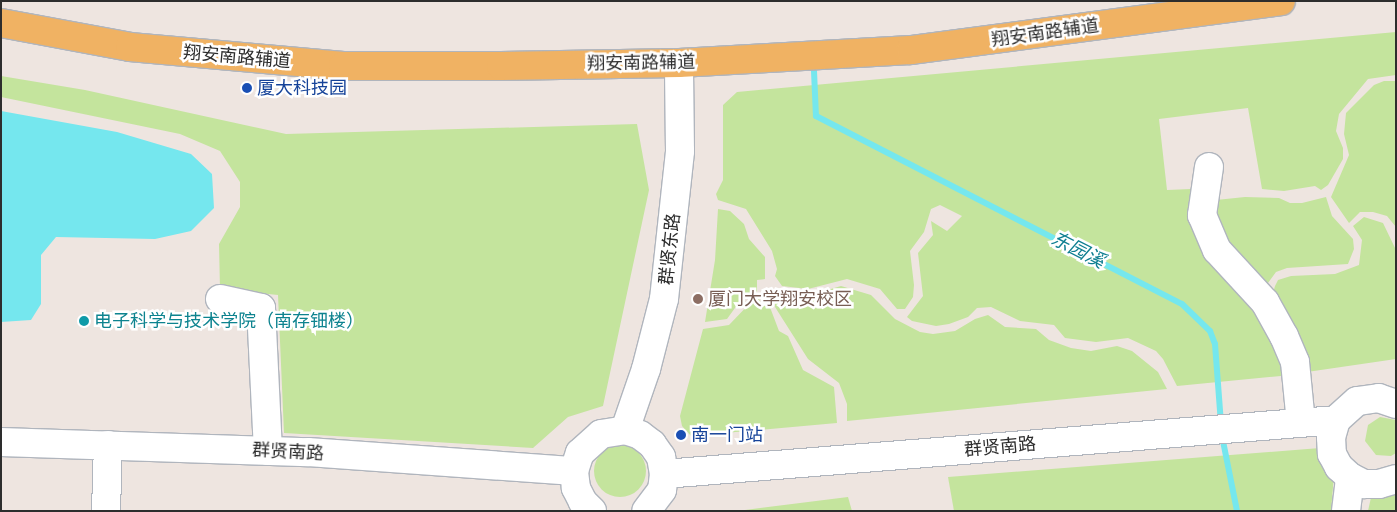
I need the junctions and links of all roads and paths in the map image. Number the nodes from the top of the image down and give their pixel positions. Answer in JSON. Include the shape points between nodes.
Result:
{"nodes":[{"id":1,"x":1281,"y":1,"type":"edge"},
{"id":2,"x":1,"y":23,"type":"edge"},
{"id":3,"x":679,"y":63,"type":"junction"},
{"id":4,"x":1209,"y":167,"type":"dead end"},
{"id":5,"x":220,"y":299,"type":"dead end"},
{"id":6,"x":1395,"y":403,"type":"edge"},
{"id":7,"x":1336,"y":420,"type":"junction"},
{"id":8,"x":1301,"y":422,"type":"junction"},
{"id":9,"x":625,"y":430,"type":"junction"},
{"id":10,"x":1,"y":442,"type":"edge"},
{"id":11,"x":108,"y":445,"type":"junction"},
{"id":12,"x":268,"y":451,"type":"junction"},
{"id":13,"x":574,"y":471,"type":"junction"},
{"id":14,"x":664,"y":474,"type":"junction"},
{"id":15,"x":1350,"y":478,"type":"junction"},
{"id":16,"x":1396,"y":479,"type":"edge"},
{"id":17,"x":106,"y":511,"type":"edge"},
{"id":18,"x":592,"y":511,"type":"edge"},
{"id":19,"x":646,"y":511,"type":"edge"},
{"id":20,"x":1346,"y":511,"type":"edge"}],
"edges":[{"from":1,"to":3,"type":"main road","name":"翔安南路辅道","via":[[911,50]]},
{"from":2,"to":3,"type":"main road","name":"翔安南路辅道","via":[[130,47],[343,66]]},
{"from":3,"to":9,"type":"street","name":"群贤东路","via":[[680,151],[664,299],[646,369]]},
{"from":4,"to":8,"type":"street","via":[[1202,215],[1216,250],[1265,302],[1284,336],[1295,362]]},
{"from":5,"to":12,"type":"street","via":[[261,308]]},
{"from":6,"to":7,"type":"street","via":[[1379,398],[1357,401]]},
{"from":7,"to":8,"type":"street","name":"群贤南路"},
{"from":7,"to":15,"type":"street","via":[[1331,437],[1332,454]]},
{"from":8,"to":14,"type":"street","name":"群贤南路"},
{"from":9,"to":13,"type":"street","via":[[601,434],[588,442]]},
{"from":9,"to":14,"type":"street","via":[[640,434],[652,444],[661,457]]},
{"from":10,"to":11,"type":"street","name":"群贤南路"},
{"from":11,"to":12,"type":"street","name":"群贤南路"},
{"from":11,"to":17,"type":"street"},
{"from":12,"to":13,"type":"street","name":"群贤南路"},
{"from":13,"to":18,"type":"street","via":[[576,488]]},
{"from":14,"to":19,"type":"street","via":[[662,490]]},
{"from":15,"to":16,"type":"street","via":[[1364,484]]},
{"from":15,"to":20,"type":"street"}]}
